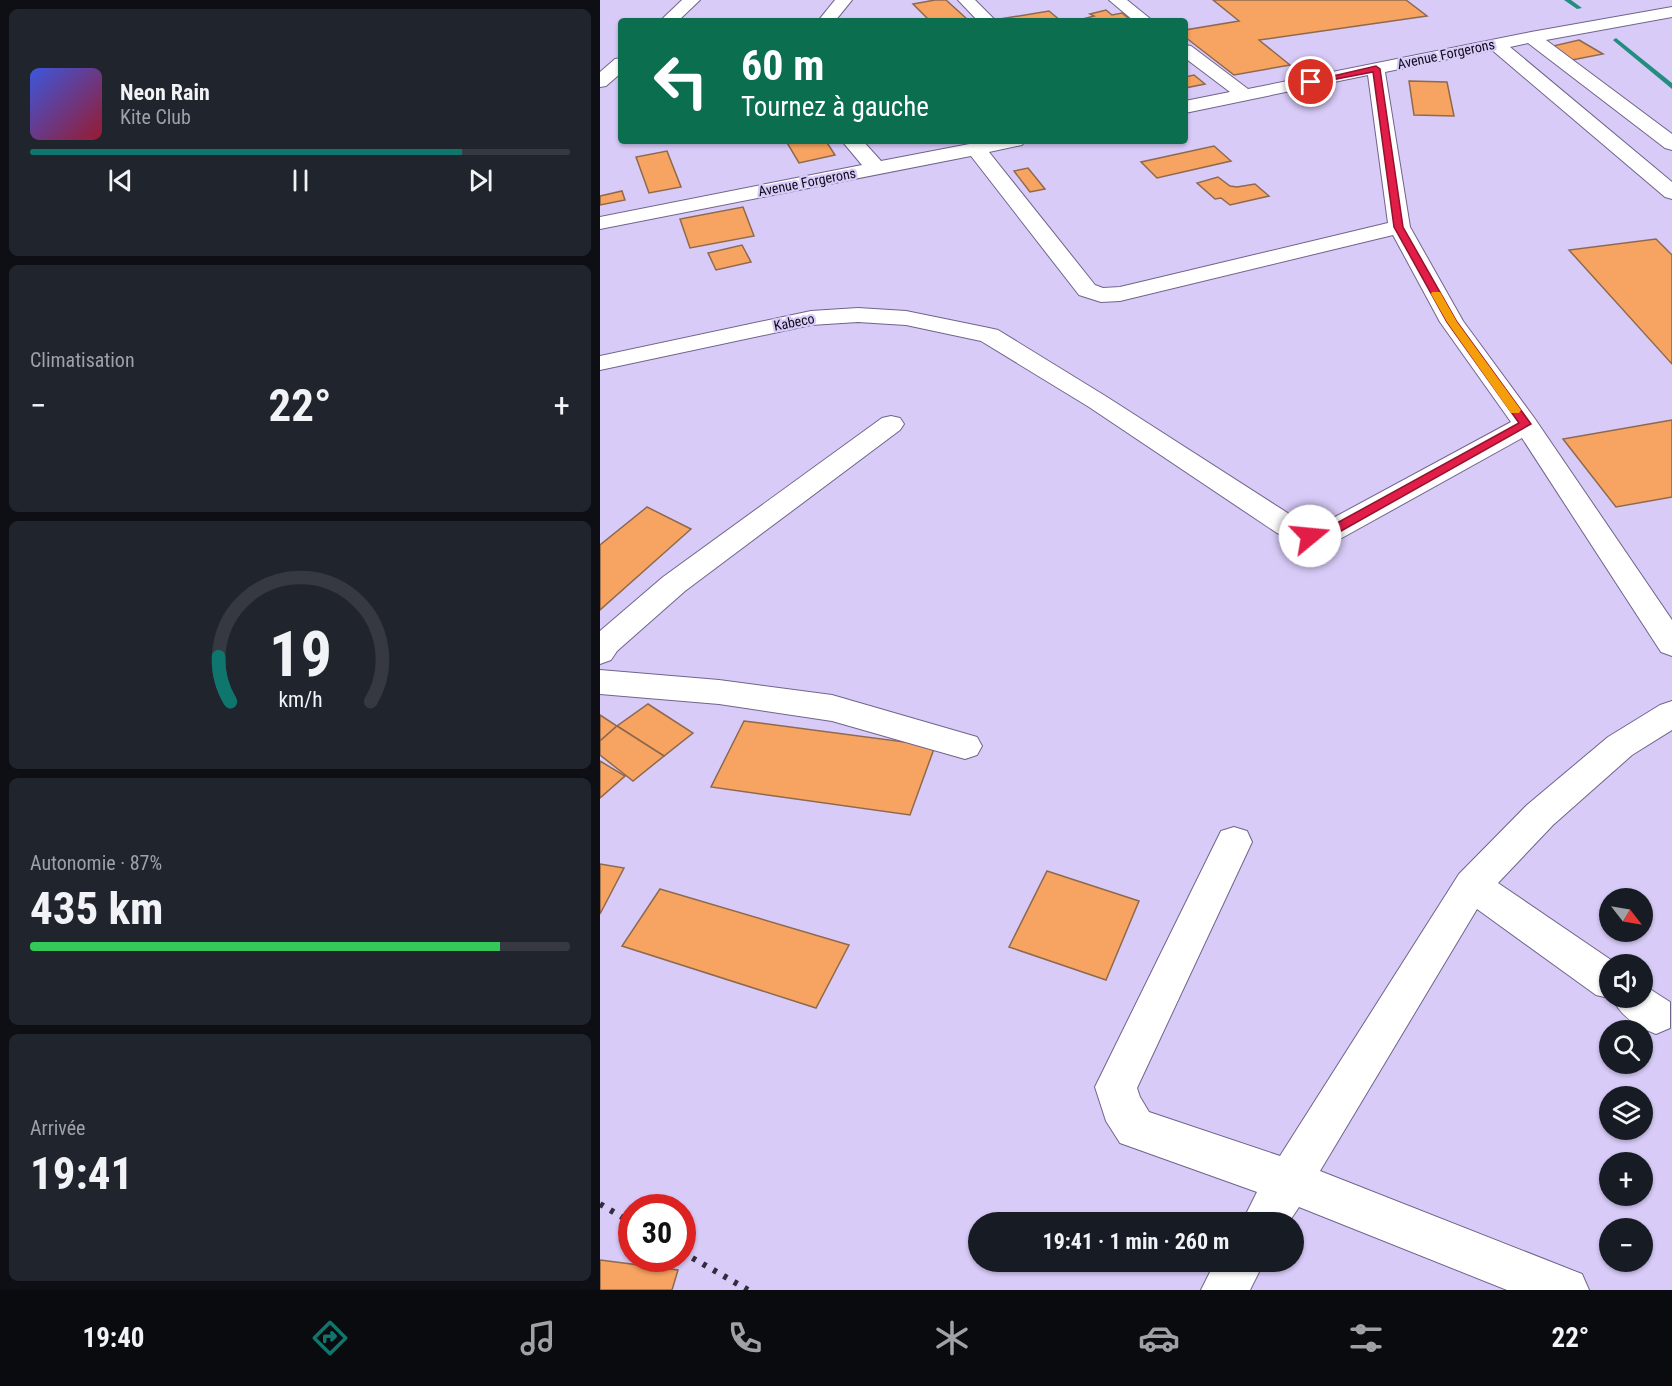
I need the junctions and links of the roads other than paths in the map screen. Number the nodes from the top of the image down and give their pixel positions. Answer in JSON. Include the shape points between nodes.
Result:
{"nodes":[{"id":1,"x":692,"y":0,"type":"edge"},
{"id":2,"x":844,"y":0,"type":"edge"},
{"id":3,"x":966,"y":0,"type":"edge"},
{"id":4,"x":1117,"y":0,"type":"edge"},
{"id":5,"x":1634,"y":3,"type":"dead end"},
{"id":6,"x":1672,"y":12,"type":"edge"},
{"id":7,"x":1652,"y":16,"type":"junction"},
{"id":8,"x":671,"y":18,"type":"edge"},
{"id":9,"x":829,"y":18,"type":"edge"},
{"id":10,"x":985,"y":18,"type":"edge"},
{"id":11,"x":1141,"y":18,"type":"edge"},
{"id":12,"x":1672,"y":27,"type":"edge"},
{"id":13,"x":1531,"y":37,"type":"junction"},
{"id":14,"x":1496,"y":44,"type":"junction"},
{"id":15,"x":1188,"y":53,"type":"edge"},
{"id":16,"x":618,"y":66,"type":"edge"},
{"id":17,"x":1376,"y":69,"type":"junction"},
{"id":18,"x":600,"y":82,"type":"edge"},
{"id":19,"x":1245,"y":95,"type":"junction"},
{"id":20,"x":1188,"y":106,"type":"edge"},
{"id":21,"x":855,"y":144,"type":"edge"},
{"id":22,"x":1000,"y":144,"type":"edge"},
{"id":23,"x":1672,"y":144,"type":"edge"},
{"id":24,"x":976,"y":149,"type":"junction"},
{"id":25,"x":876,"y":168,"type":"junction"},
{"id":26,"x":1672,"y":193,"type":"edge"},
{"id":27,"x":600,"y":223,"type":"edge"},
{"id":28,"x":1399,"y":227,"type":"junction"},
{"id":29,"x":600,"y":363,"type":"edge"},
{"id":30,"x":891,"y":423,"type":"dead end"},
{"id":31,"x":1526,"y":424,"type":"junction"},
{"id":32,"x":1672,"y":644,"type":"edge"},
{"id":33,"x":600,"y":651,"type":"edge"},
{"id":34,"x":600,"y":682,"type":"edge"},
{"id":35,"x":1672,"y":714,"type":"edge"},
{"id":36,"x":965,"y":746,"type":"dead end"},
{"id":37,"x":1234,"y":842,"type":"dead end"},
{"id":38,"x":1472,"y":885,"type":"junction"},
{"id":39,"x":1599,"y":974,"type":"edge"},
{"id":40,"x":1289,"y":1181,"type":"junction"},
{"id":41,"x":1270,"y":1212,"type":"edge"},
{"id":42,"x":1235,"y":1272,"type":"edge"},
{"id":43,"x":1224,"y":1290,"type":"edge"},
{"id":44,"x":1566,"y":1290,"type":"edge"}],
"edges":[{"from":1,"to":8,"type":"street"},
{"from":2,"to":9,"type":"street"},
{"from":3,"to":10,"type":"street"},
{"from":4,"to":11,"type":"street"},
{"from":5,"to":7,"type":"street"},
{"from":6,"to":7,"type":"street","name":"Avenue Forgerons"},
{"from":7,"to":12,"type":"street"},
{"from":7,"to":13,"type":"street","name":"Avenue Forgerons"},
{"from":13,"to":14,"type":"street","name":"Avenue Forgerons"},
{"from":13,"to":23,"type":"street"},
{"from":14,"to":17,"type":"street","name":"Avenue Forgerons"},
{"from":14,"to":26,"type":"street"},
{"from":15,"to":19,"type":"street"},
{"from":16,"to":18,"type":"street"},
{"from":17,"to":19,"type":"street","name":"Avenue Forgerons"},
{"from":17,"to":28,"type":"street"},
{"from":19,"to":20,"type":"street","name":"Avenue Forgerons"},
{"from":21,"to":25,"type":"street"},
{"from":22,"to":24,"type":"street","name":"Avenue Forgerons"},
{"from":24,"to":25,"type":"street","name":"Avenue Forgerons"},
{"from":24,"to":28,"type":"street","via":[[1087,290],[1101,295],[1120,294]]},
{"from":25,"to":27,"type":"street","name":"Avenue Forgerons"},
{"from":28,"to":31,"type":"street","via":[[1452,322]]},
{"from":29,"to":31,"type":"street","name":"Kabeco","via":[[823,317],[906,318],[989,335],[1287,526],[1310,536],[1330,532]]},
{"from":30,"to":33,"type":"street","via":[[674,584]]},
{"from":31,"to":32,"type":"street"},
{"from":34,"to":36,"type":"street","via":[[719,692],[832,708]]},
{"from":35,"to":38,"type":"street","via":[[1620,746],[1540,815]]},
{"from":37,"to":40,"type":"street","via":[[1116,1087],[1121,1106],[1135,1128]]},
{"from":38,"to":39,"type":"street"},
{"from":38,"to":40,"type":"street"},
{"from":40,"to":41,"type":"street"},
{"from":40,"to":44,"type":"street"},
{"from":42,"to":43,"type":"street"}]}
